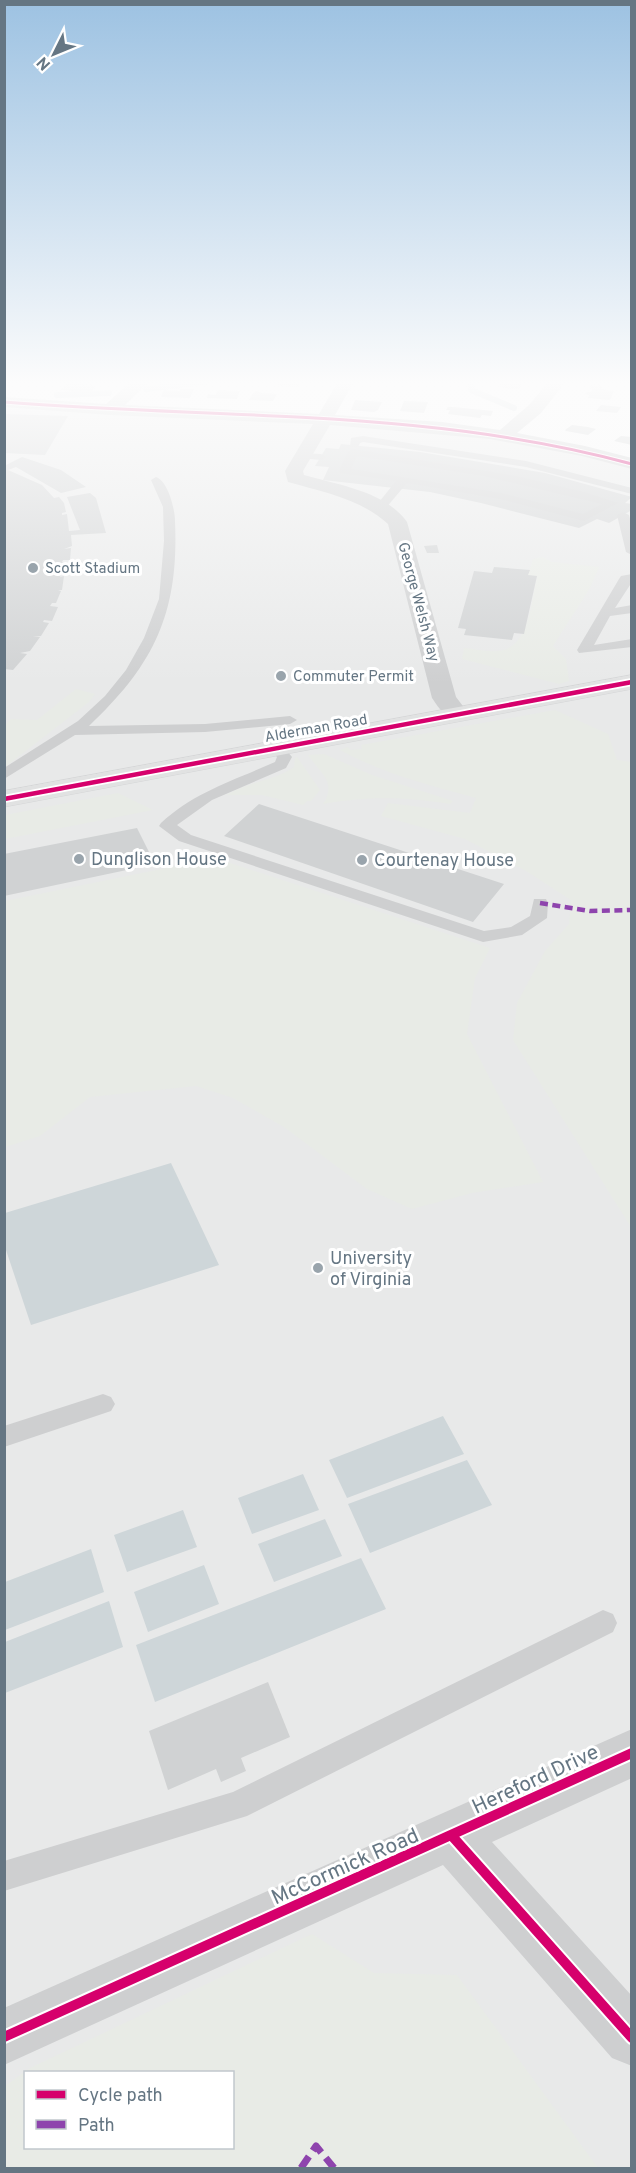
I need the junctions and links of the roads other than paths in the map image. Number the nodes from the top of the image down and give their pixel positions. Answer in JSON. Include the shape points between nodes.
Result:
{"nodes":[{"id":1,"x":157,"y":481,"type":"edge"},
{"id":2,"x":307,"y":481,"type":"edge"},
{"id":3,"x":402,"y":481,"type":"edge"},
{"id":4,"x":418,"y":481,"type":"edge"},
{"id":5,"x":530,"y":481,"type":"edge"},
{"id":6,"x":594,"y":481,"type":"edge"},
{"id":7,"x":632,"y":491,"type":"edge"},
{"id":8,"x":381,"y":507,"type":"junction"},
{"id":9,"x":623,"y":515,"type":"dead end"},
{"id":10,"x":632,"y":552,"type":"edge"},
{"id":11,"x":632,"y":559,"type":"edge"},
{"id":12,"x":628,"y":579,"type":"edge"},
{"id":13,"x":632,"y":609,"type":"edge"},
{"id":14,"x":606,"y":613,"type":"junction"},
{"id":15,"x":632,"y":643,"type":"edge"},
{"id":16,"x":632,"y":682,"type":"edge"},
{"id":17,"x":457,"y":714,"type":"junction"},
{"id":18,"x":290,"y":720,"type":"dead end"},
{"id":19,"x":71,"y":731,"type":"junction"},
{"id":20,"x":277,"y":748,"type":"junction"},
{"id":21,"x":4,"y":775,"type":"edge"},
{"id":22,"x":4,"y":799,"type":"edge"},
{"id":23,"x":540,"y":903,"type":"dead end"},
{"id":24,"x":103,"y":1404,"type":"dead end"},
{"id":25,"x":4,"y":1437,"type":"edge"},
{"id":26,"x":603,"y":1623,"type":"dead end"},
{"id":27,"x":632,"y":1753,"type":"edge"},
{"id":28,"x":452,"y":1836,"type":"junction"},
{"id":29,"x":4,"y":1876,"type":"edge"},
{"id":30,"x":4,"y":2037,"type":"edge"},
{"id":31,"x":632,"y":2038,"type":"edge"}],
"edges":[{"from":1,"to":19,"type":"lane","via":[[169,507],[165,599],[151,638],[132,671],[110,699]]},
{"from":2,"to":8,"type":"street","name":"George Welsh Way"},
{"from":3,"to":8,"type":"lane"},
{"from":4,"to":5,"type":"lane","via":[[501,496],[584,518],[612,503]]},
{"from":6,"to":7,"type":"lane"},
{"from":8,"to":17,"type":"street","name":"George Welsh Way","via":[[397,522],[444,698]]},
{"from":9,"to":10,"type":"lane"},
{"from":11,"to":12,"type":"lane"},
{"from":12,"to":14,"type":"lane"},
{"from":13,"to":14,"type":"lane"},
{"from":14,"to":15,"type":"lane","via":[[584,650]]},
{"from":16,"to":17,"type":"main road","name":"Alderman Road"},
{"from":17,"to":20,"type":"main road","name":"Alderman Road"},
{"from":18,"to":19,"type":"lane","via":[[205,728]]},
{"from":19,"to":21,"type":"lane"},
{"from":20,"to":22,"type":"main road","name":"Alderman Road"},
{"from":20,"to":23,"type":"lane","via":[[285,757],[282,765],[207,796],[181,810],[166,826],[185,838],[483,937],[516,931],[538,918]]},
{"from":24,"to":25,"type":"lane"},
{"from":26,"to":29,"type":"lane","via":[[237,1806]]},
{"from":27,"to":28,"type":"street","name":"Hereford Drive"},
{"from":28,"to":30,"type":"street","name":"McCormick Road"},
{"from":28,"to":31,"type":"street"}]}
